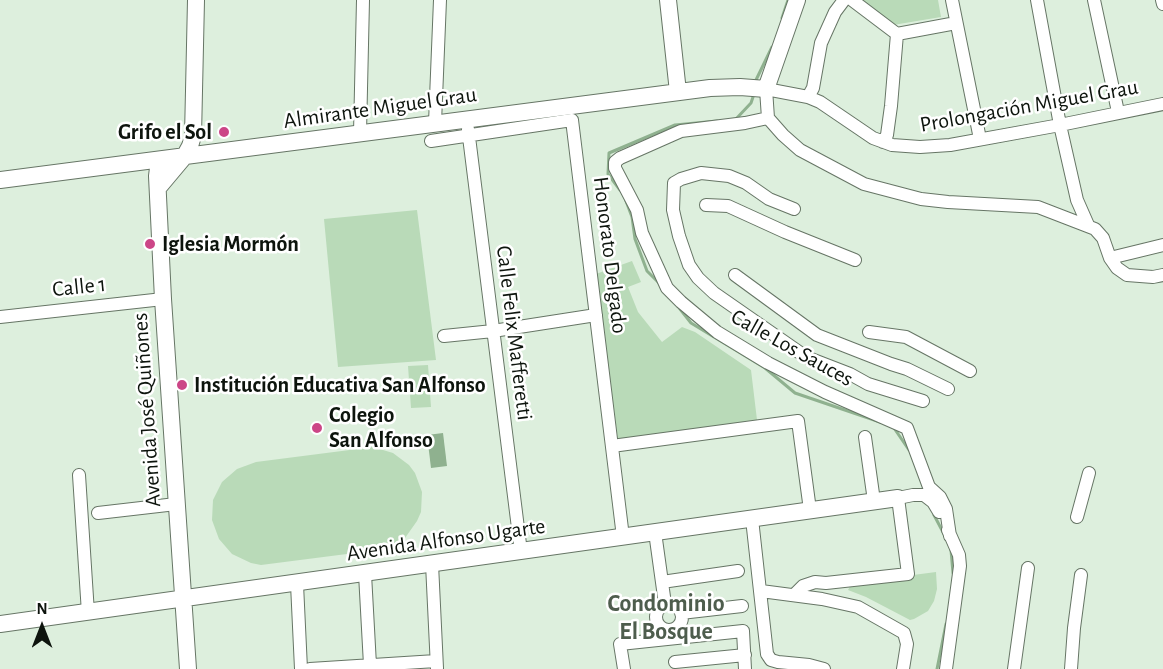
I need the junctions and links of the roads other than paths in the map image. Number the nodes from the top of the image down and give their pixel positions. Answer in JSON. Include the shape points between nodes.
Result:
{"nodes":[{"id":1,"x":196,"y":0,"type":"edge"},
{"id":2,"x":363,"y":0,"type":"edge"},
{"id":3,"x":440,"y":0,"type":"edge"},
{"id":4,"x":668,"y":0,"type":"edge"},
{"id":5,"x":797,"y":0,"type":"edge"},
{"id":6,"x":844,"y":0,"type":"edge"},
{"id":7,"x":852,"y":0,"type":"edge"},
{"id":8,"x":952,"y":0,"type":"edge"},
{"id":9,"x":1037,"y":0,"type":"edge"},
{"id":10,"x":1094,"y":0,"type":"edge"},
{"id":11,"x":956,"y":23,"type":"junction"},
{"id":12,"x":897,"y":34,"type":"junction"},
{"id":13,"x":766,"y":89,"type":"junction"},
{"id":14,"x":678,"y":92,"type":"junction"},
{"id":15,"x":808,"y":97,"type":"junction"},
{"id":16,"x":1163,"y":104,"type":"edge"},
{"id":17,"x":1118,"y":112,"type":"junction"},
{"id":18,"x":768,"y":118,"type":"junction"},
{"id":19,"x":435,"y":123,"type":"junction"},
{"id":20,"x":1060,"y":125,"type":"junction"},
{"id":21,"x":467,"y":127,"type":"junction"},
{"id":22,"x":360,"y":133,"type":"junction"},
{"id":23,"x":980,"y":140,"type":"junction"},
{"id":24,"x":431,"y":141,"type":"dead end"},
{"id":25,"x":884,"y":142,"type":"junction"},
{"id":26,"x":184,"y":157,"type":"junction"},
{"id":27,"x":159,"y":160,"type":"junction"},
{"id":28,"x":0,"y":180,"type":"edge"},
{"id":29,"x":158,"y":188,"type":"junction"},
{"id":30,"x":706,"y":205,"type":"dead end"},
{"id":31,"x":794,"y":209,"type":"dead end"},
{"id":32,"x":1088,"y":225,"type":"junction"},
{"id":33,"x":1163,"y":245,"type":"edge"},
{"id":34,"x":1110,"y":258,"type":"junction"},
{"id":35,"x":855,"y":260,"type":"dead end"},
{"id":36,"x":1163,"y":274,"type":"edge"},
{"id":37,"x":735,"y":275,"type":"dead end"},
{"id":38,"x":163,"y":299,"type":"junction"},
{"id":39,"x":597,"y":315,"type":"junction"},
{"id":40,"x":0,"y":317,"type":"edge"},
{"id":41,"x":493,"y":331,"type":"junction"},
{"id":42,"x":869,"y":332,"type":"dead end"},
{"id":43,"x":444,"y":336,"type":"dead end"},
{"id":44,"x":970,"y":371,"type":"dead end"},
{"id":45,"x":948,"y":389,"type":"dead end"},
{"id":46,"x":923,"y":401,"type":"dead end"},
{"id":47,"x":865,"y":437,"type":"dead end"},
{"id":48,"x":612,"y":446,"type":"junction"},
{"id":49,"x":1089,"y":473,"type":"dead end"},
{"id":50,"x":79,"y":475,"type":"dead end"},
{"id":51,"x":898,"y":498,"type":"junction"},
{"id":52,"x":874,"y":501,"type":"junction"},
{"id":53,"x":176,"y":504,"type":"junction"},
{"id":54,"x":810,"y":510,"type":"junction"},
{"id":55,"x":98,"y":513,"type":"dead end"},
{"id":56,"x":1077,"y":517,"type":"dead end"},
{"id":57,"x":752,"y":519,"type":"junction"},
{"id":58,"x":655,"y":532,"type":"junction"},
{"id":59,"x":950,"y":536,"type":"junction"},
{"id":60,"x":623,"y":537,"type":"junction"},
{"id":61,"x":521,"y":552,"type":"junction"},
{"id":62,"x":432,"y":564,"type":"junction"},
{"id":63,"x":1028,"y":568,"type":"dead end"},
{"id":64,"x":738,"y":571,"type":"dead end"},
{"id":65,"x":365,"y":574,"type":"junction"},
{"id":66,"x":1081,"y":575,"type":"dead end"},
{"id":67,"x":662,"y":582,"type":"junction"},
{"id":68,"x":297,"y":584,"type":"junction"},
{"id":69,"x":761,"y":591,"type":"junction"},
{"id":70,"x":794,"y":595,"type":"junction"},
{"id":71,"x":183,"y":600,"type":"junction"},
{"id":72,"x":665,"y":604,"type":"junction"},
{"id":73,"x":742,"y":606,"type":"dead end"},
{"id":74,"x":88,"y":613,"type":"junction"},
{"id":75,"x":681,"y":614,"type":"junction"},
{"id":76,"x":0,"y":624,"type":"edge"},
{"id":77,"x":672,"y":634,"type":"junction"},
{"id":78,"x":745,"y":655,"type":"junction"},
{"id":79,"x":370,"y":665,"type":"junction"},
{"id":80,"x":437,"y":665,"type":"edge"},
{"id":81,"x":675,"y":666,"type":"edge"},
{"id":82,"x":188,"y":669,"type":"edge"},
{"id":83,"x":301,"y":669,"type":"edge"},
{"id":84,"x":310,"y":669,"type":"edge"},
{"id":85,"x":624,"y":669,"type":"edge"},
{"id":86,"x":745,"y":669,"type":"edge"},
{"id":87,"x":824,"y":669,"type":"edge"},
{"id":88,"x":903,"y":669,"type":"edge"},
{"id":89,"x":946,"y":669,"type":"edge"},
{"id":90,"x":1014,"y":669,"type":"edge"},
{"id":91,"x":1071,"y":669,"type":"edge"}],
"edges":[{"from":1,"to":26,"type":"street","via":[[193,136]]},
{"from":2,"to":22,"type":"street"},
{"from":3,"to":19,"type":"street"},
{"from":4,"to":14,"type":"street"},
{"from":5,"to":13,"type":"street"},
{"from":6,"to":15,"type":"street","via":[[821,43]]},
{"from":7,"to":12,"type":"street"},
{"from":8,"to":11,"type":"street"},
{"from":9,"to":20,"type":"street"},
{"from":10,"to":17,"type":"street"},
{"from":11,"to":12,"type":"street"},
{"from":11,"to":23,"type":"street"},
{"from":12,"to":25,"type":"street"},
{"from":13,"to":14,"type":"street","name":"Almirante Miguel Grau"},
{"from":13,"to":15,"type":"street","name":"Prolongación Miguel Grau"},
{"from":13,"to":18,"type":"street"},
{"from":14,"to":21,"type":"street","name":"Almirante Miguel Grau"},
{"from":15,"to":25,"type":"street","name":"Prolongación Miguel Grau"},
{"from":16,"to":17,"type":"street","name":"Prolongación Miguel Grau"},
{"from":17,"to":20,"type":"street","name":"Prolongación Miguel Grau"},
{"from":18,"to":32,"type":"street","via":[[800,150],[864,184],[930,200],[1038,207]]},
{"from":18,"to":59,"type":"street","name":"Calle Los Sauces","via":[[681,131],[615,162],[637,210],[642,232],[667,288],[717,332],[825,392],[907,428],[929,487],[946,508]]},
{"from":19,"to":21,"type":"street","name":"Almirante Miguel Grau"},
{"from":19,"to":22,"type":"street","name":"Almirante Miguel Grau"},
{"from":20,"to":23,"type":"street","name":"Prolongación Miguel Grau"},
{"from":20,"to":32,"type":"street","via":[[1077,200]]},
{"from":21,"to":24,"type":"street","name":"Honorato Delgado"},
{"from":21,"to":39,"type":"street","name":"Honorato Delgado","via":[[572,120]]},
{"from":21,"to":41,"type":"street","name":"Calle Felix Mafferetti"},
{"from":22,"to":26,"type":"street","name":"Almirante Miguel Grau"},
{"from":23,"to":25,"type":"street","name":"Prolongación Miguel Grau","via":[[920,147]]},
{"from":26,"to":27,"type":"street","name":"Almirante Miguel Grau"},
{"from":26,"to":29,"type":"street"},
{"from":27,"to":28,"type":"street","name":"Almirante Miguel Grau"},
{"from":27,"to":29,"type":"street","name":"Avenida José Quiñones"},
{"from":29,"to":38,"type":"street","name":"Avenida José Quiñones"},
{"from":30,"to":35,"type":"street","via":[[728,206]]},
{"from":31,"to":46,"type":"street","via":[[729,176],[701,173],[674,183],[673,210],[689,265],[714,293],[806,357],[868,384]]},
{"from":32,"to":34,"type":"street","via":[[1103,238]]},
{"from":33,"to":34,"type":"street"},
{"from":34,"to":36,"type":"street","via":[[1127,275]]},
{"from":37,"to":45,"type":"street","via":[[818,335]]},
{"from":38,"to":40,"type":"street","name":"Calle 1"},
{"from":38,"to":53,"type":"street","name":"Avenida José Quiñones"},
{"from":39,"to":41,"type":"street"},
{"from":39,"to":48,"type":"street","name":"Honorato Delgado"},
{"from":41,"to":43,"type":"street"},
{"from":41,"to":61,"type":"street","name":"Calle Felix Mafferetti"},
{"from":42,"to":44,"type":"street","via":[[906,337]]},
{"from":47,"to":52,"type":"street"},
{"from":48,"to":54,"type":"street","via":[[798,421]]},
{"from":48,"to":60,"type":"street","name":"Honorato Delgado"},
{"from":49,"to":56,"type":"street"},
{"from":50,"to":74,"type":"street"},
{"from":51,"to":52,"type":"street","name":"Avenida Alfonso Ugarte"},
{"from":51,"to":59,"type":"street","via":[[924,495],[933,502]]},
{"from":51,"to":70,"type":"street","via":[[908,574],[815,582]]},
{"from":52,"to":54,"type":"street","name":"Avenida Alfonso Ugarte"},
{"from":53,"to":55,"type":"street"},
{"from":53,"to":71,"type":"street","name":"Avenida José Quiñones"},
{"from":54,"to":57,"type":"street","name":"Avenida Alfonso Ugarte"},
{"from":57,"to":58,"type":"street","name":"Avenida Alfonso Ugarte"},
{"from":57,"to":69,"type":"street"},
{"from":58,"to":60,"type":"street","name":"Avenida Alfonso Ugarte"},
{"from":58,"to":67,"type":"street"},
{"from":59,"to":89,"type":"street","via":[[960,566]]},
{"from":60,"to":61,"type":"street","name":"Avenida Alfonso Ugarte"},
{"from":61,"to":62,"type":"street","name":"Avenida Alfonso Ugarte"},
{"from":62,"to":65,"type":"street","name":"Avenida Alfonso Ugarte"},
{"from":62,"to":80,"type":"street"},
{"from":63,"to":90,"type":"street"},
{"from":64,"to":67,"type":"street"},
{"from":65,"to":68,"type":"street","name":"Avenida Alfonso Ugarte"},
{"from":65,"to":79,"type":"street"},
{"from":66,"to":91,"type":"street"},
{"from":67,"to":72,"type":"street"},
{"from":68,"to":71,"type":"street","name":"Avenida Alfonso Ugarte"},
{"from":68,"to":83,"type":"street"},
{"from":69,"to":70,"type":"street"},
{"from":69,"to":87,"type":"street","via":[[767,654],[771,660]]},
{"from":70,"to":88,"type":"street","via":[[858,607],[904,633],[907,644]]},
{"from":71,"to":74,"type":"street","name":"Avenida Alfonso Ugarte"},
{"from":71,"to":82,"type":"street","name":"Avenida José Quiñones"},
{"from":72,"to":75,"type":"street","via":[[674,604]]},
{"from":72,"to":77,"type":"street","via":[[656,617],[659,625]]},
{"from":73,"to":75,"type":"street"},
{"from":74,"to":76,"type":"street","name":"Avenida Alfonso Ugarte"},
{"from":75,"to":77,"type":"street","via":[[681,622]]},
{"from":77,"to":78,"type":"street","via":[[743,631]]},
{"from":77,"to":81,"type":"street"},
{"from":77,"to":85,"type":"street","via":[[621,644]]},
{"from":78,"to":81,"type":"street"},
{"from":78,"to":86,"type":"street"},
{"from":79,"to":80,"type":"street"},
{"from":79,"to":84,"type":"street"}]}
